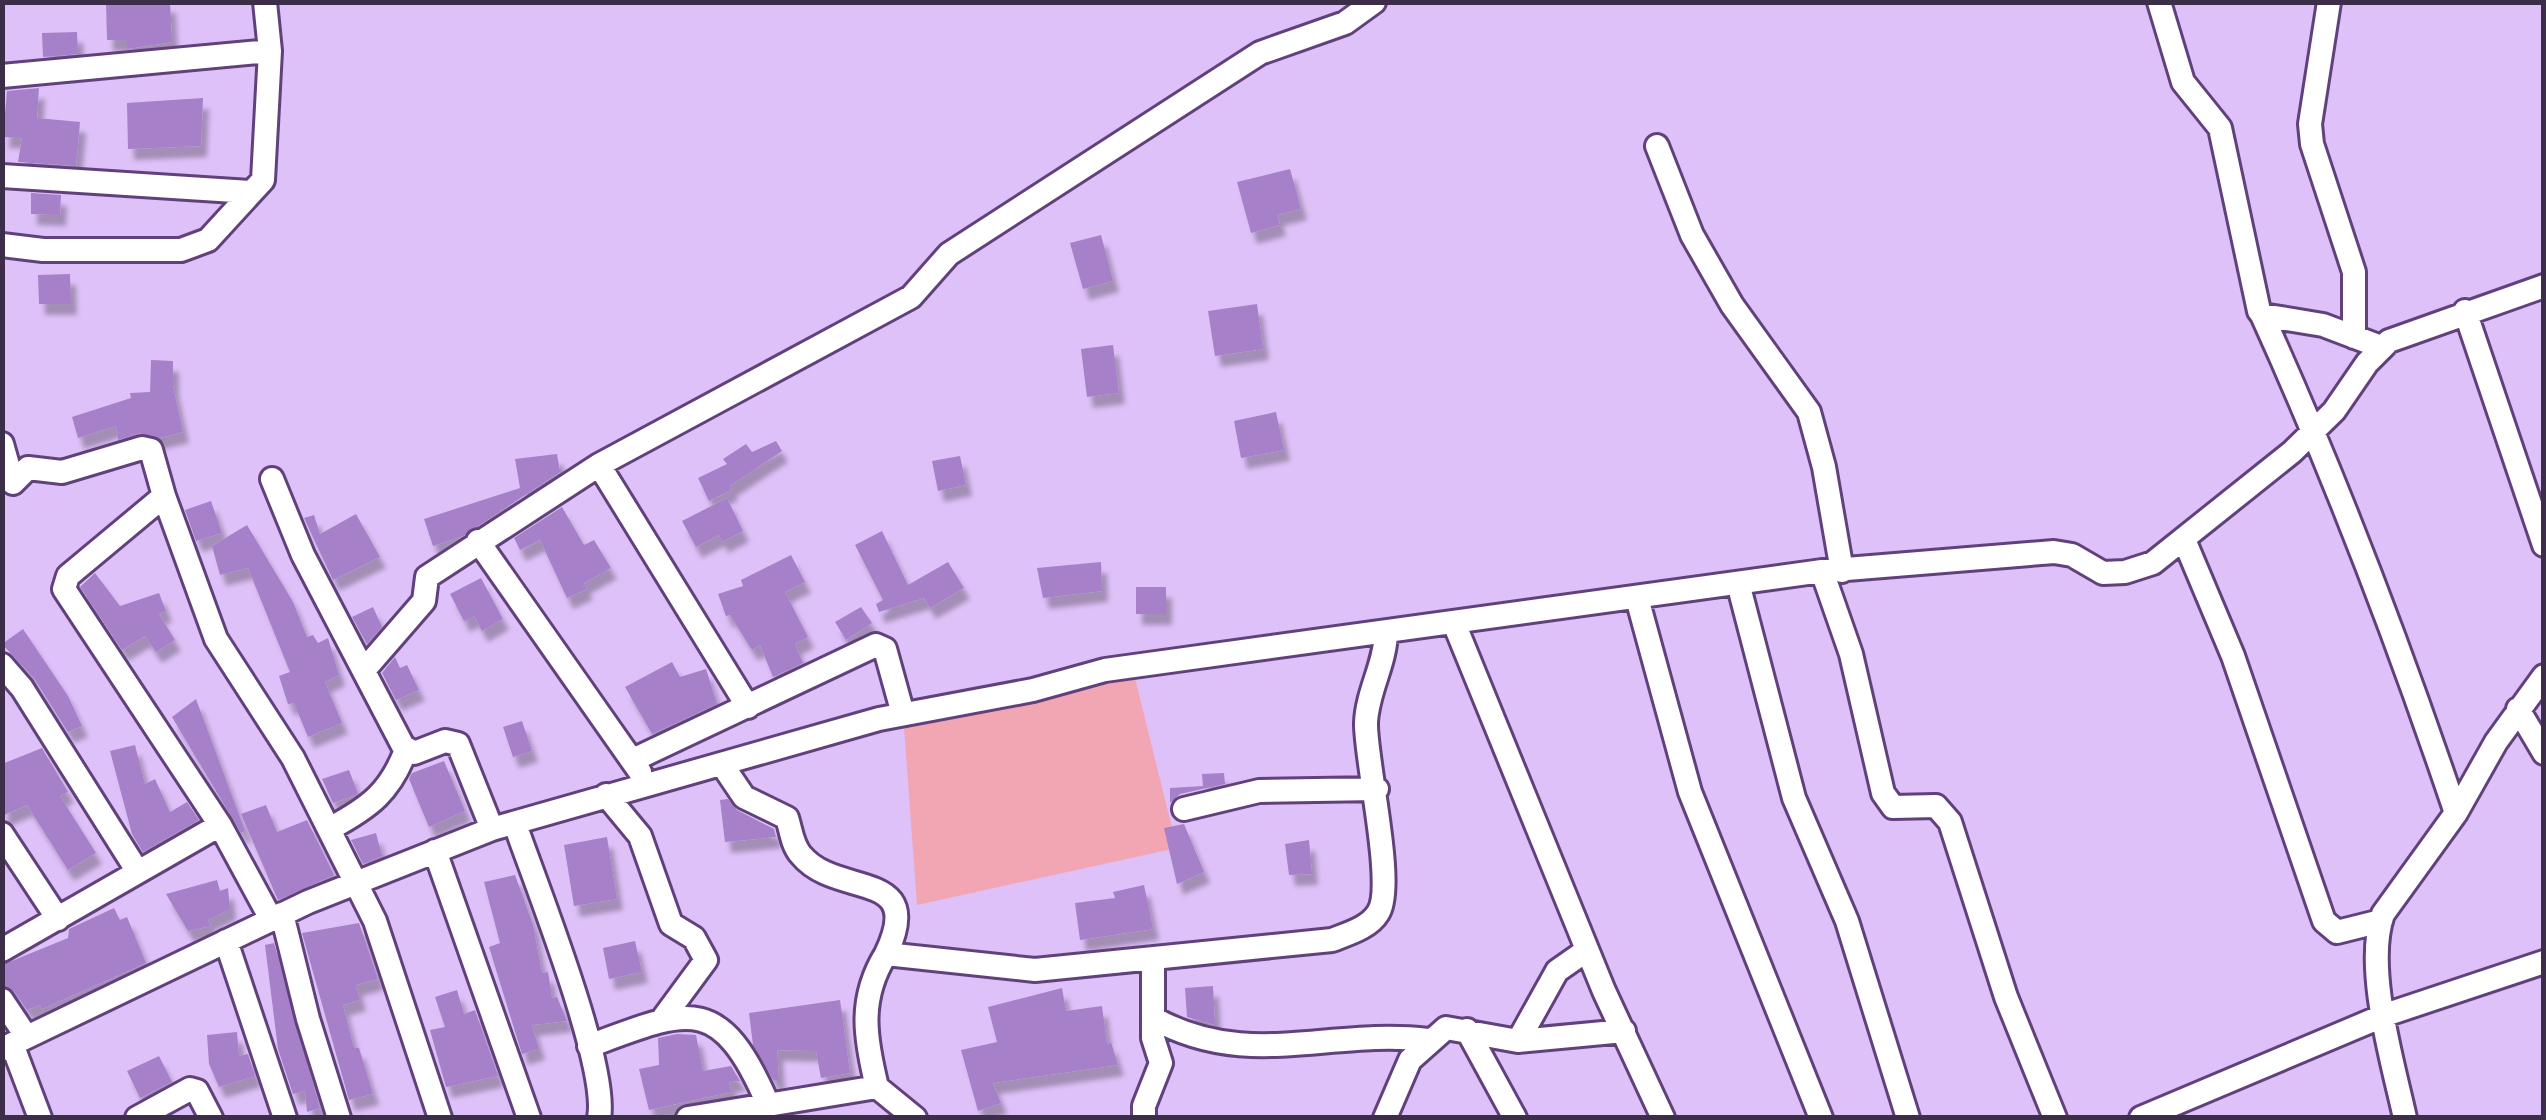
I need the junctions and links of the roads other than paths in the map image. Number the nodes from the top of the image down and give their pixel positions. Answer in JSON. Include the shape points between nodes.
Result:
{"nodes":[{"id":1,"x":265,"y":2,"type":"edge"},
{"id":2,"x":1374,"y":2,"type":"edge"},
{"id":3,"x":2159,"y":2,"type":"edge"},
{"id":4,"x":2329,"y":2,"type":"edge"},
{"id":5,"x":270,"y":50,"type":"junction"},
{"id":6,"x":2,"y":76,"type":"edge"},
{"id":7,"x":1657,"y":146,"type":"dead end"},
{"id":8,"x":2,"y":176,"type":"edge"},
{"id":9,"x":250,"y":192,"type":"junction"},
{"id":10,"x":2,"y":245,"type":"edge"},
{"id":11,"x":2544,"y":286,"type":"edge"},
{"id":12,"x":2465,"y":311,"type":"junction"},
{"id":13,"x":2262,"y":315,"type":"junction"},
{"id":14,"x":2354,"y":337,"type":"junction"},
{"id":15,"x":2381,"y":347,"type":"junction"},
{"id":16,"x":2314,"y":430,"type":"junction"},
{"id":17,"x":2,"y":444,"type":"edge"},
{"id":18,"x":599,"y":465,"type":"junction"},
{"id":19,"x":272,"y":479,"type":"dead end"},
{"id":20,"x":8,"y":484,"type":"edge"},
{"id":21,"x":164,"y":496,"type":"junction"},
{"id":22,"x":478,"y":541,"type":"junction"},
{"id":23,"x":2185,"y":542,"type":"junction"},
{"id":24,"x":2544,"y":545,"type":"edge"},
{"id":25,"x":1832,"y":571,"type":"junction"},
{"id":26,"x":1738,"y":583,"type":"junction"},
{"id":27,"x":1637,"y":598,"type":"junction"},
{"id":28,"x":1454,"y":623,"type":"junction"},
{"id":29,"x":1386,"y":633,"type":"junction"},
{"id":30,"x":2,"y":665,"type":"edge"},
{"id":31,"x":365,"y":669,"type":"junction"},
{"id":32,"x":2544,"y":676,"type":"edge"},
{"id":33,"x":748,"y":707,"type":"junction"},
{"id":34,"x":2518,"y":709,"type":"junction"},
{"id":35,"x":903,"y":714,"type":"junction"},
{"id":36,"x":406,"y":750,"type":"junction"},
{"id":37,"x":2544,"y":753,"type":"edge"},
{"id":38,"x":633,"y":760,"type":"junction"},
{"id":39,"x":723,"y":766,"type":"junction"},
{"id":40,"x":650,"y":788,"type":"junction"},
{"id":41,"x":1377,"y":789,"type":"junction"},
{"id":42,"x":606,"y":795,"type":"junction"},
{"id":43,"x":1184,"y":810,"type":"dead end"},
{"id":44,"x":2456,"y":813,"type":"junction"},
{"id":45,"x":220,"y":825,"type":"junction"},
{"id":46,"x":504,"y":826,"type":"junction"},
{"id":47,"x":331,"y":828,"type":"junction"},
{"id":48,"x":2,"y":834,"type":"edge"},
{"id":49,"x":435,"y":851,"type":"junction"},
{"id":50,"x":138,"y":872,"type":"junction"},
{"id":51,"x":356,"y":882,"type":"junction"},
{"id":52,"x":277,"y":917,"type":"junction"},
{"id":53,"x":58,"y":919,"type":"junction"},
{"id":54,"x":2381,"y":921,"type":"junction"},
{"id":55,"x":226,"y":941,"type":"junction"},
{"id":56,"x":2,"y":950,"type":"edge"},
{"id":57,"x":1587,"y":950,"type":"junction"},
{"id":58,"x":886,"y":954,"type":"junction"},
{"id":59,"x":1153,"y":958,"type":"junction"},
{"id":60,"x":2544,"y":962,"type":"edge"},
{"id":61,"x":2,"y":1000,"type":"edge"},
{"id":62,"x":2385,"y":1014,"type":"junction"},
{"id":63,"x":664,"y":1017,"type":"junction"},
{"id":64,"x":1153,"y":1018,"type":"junction"},
{"id":65,"x":1467,"y":1030,"type":"junction"},
{"id":66,"x":1624,"y":1031,"type":"junction"},
{"id":67,"x":1428,"y":1040,"type":"junction"},
{"id":68,"x":1518,"y":1041,"type":"junction"},
{"id":69,"x":14,"y":1043,"type":"edge"},
{"id":70,"x":589,"y":1046,"type":"junction"},
{"id":71,"x":877,"y":1087,"type":"junction"},
{"id":72,"x":754,"y":1108,"type":"edge"},
{"id":73,"x":40,"y":1118,"type":"edge"},
{"id":74,"x":137,"y":1118,"type":"edge"},
{"id":75,"x":211,"y":1118,"type":"edge"},
{"id":76,"x":285,"y":1118,"type":"edge"},
{"id":77,"x":340,"y":1118,"type":"edge"},
{"id":78,"x":440,"y":1118,"type":"edge"},
{"id":79,"x":530,"y":1118,"type":"edge"},
{"id":80,"x":599,"y":1118,"type":"edge"},
{"id":81,"x":688,"y":1118,"type":"edge"},
{"id":82,"x":915,"y":1118,"type":"edge"},
{"id":83,"x":1144,"y":1118,"type":"edge"},
{"id":84,"x":1386,"y":1118,"type":"edge"},
{"id":85,"x":1515,"y":1118,"type":"edge"},
{"id":86,"x":1664,"y":1118,"type":"edge"},
{"id":87,"x":1821,"y":1118,"type":"edge"},
{"id":88,"x":1908,"y":1118,"type":"edge"},
{"id":89,"x":2055,"y":1118,"type":"edge"},
{"id":90,"x":2141,"y":1118,"type":"edge"},
{"id":91,"x":2405,"y":1118,"type":"edge"}],
"edges":[{"from":1,"to":5,"type":"street"},
{"from":2,"to":18,"type":"street","via":[[1345,23],[1260,53],[949,254],[911,297]]},
{"from":3,"to":13,"type":"street","via":[[2184,82],[2220,128]]},
{"from":4,"to":14,"type":"street","via":[[2310,124],[2354,272]]},
{"from":5,"to":6,"type":"street"},
{"from":5,"to":9,"type":"street","via":[[264,175]]},
{"from":7,"to":25,"type":"street","via":[[1692,234],[1732,305],[1809,412],[1824,466]]},
{"from":8,"to":9,"type":"street"},
{"from":9,"to":10,"type":"street","via":[[192,249]]},
{"from":11,"to":12,"type":"street"},
{"from":12,"to":15,"type":"street"},
{"from":12,"to":24,"type":"street"},
{"from":13,"to":14,"type":"street"},
{"from":13,"to":16,"type":"street"},
{"from":14,"to":15,"type":"street"},
{"from":15,"to":16,"type":"street"},
{"from":16,"to":23,"type":"street"},
{"from":16,"to":44,"type":"street","via":[[2398,642]]},
{"from":17,"to":20,"type":"street"},
{"from":18,"to":22,"type":"street"},
{"from":18,"to":33,"type":"street"},
{"from":19,"to":31,"type":"street","via":[[303,555]]},
{"from":20,"to":21,"type":"street","via":[[28,468],[62,472],[145,448],[155,459]]},
{"from":21,"to":45,"type":"street","via":[[68,576],[64,588]]},
{"from":21,"to":47,"type":"street","via":[[216,639]]},
{"from":22,"to":31,"type":"street","via":[[427,577],[424,602]]},
{"from":22,"to":38,"type":"street"},
{"from":23,"to":25,"type":"street","via":[[2124,572],[2103,573],[2054,552]]},
{"from":23,"to":54,"type":"street","via":[[2233,656],[2324,921],[2336,932]]},
{"from":25,"to":26,"type":"street"},
{"from":25,"to":89,"type":"street","via":[[1883,793],[1893,807],[1936,806],[1950,822],[2006,997]]},
{"from":26,"to":27,"type":"street"},
{"from":26,"to":88,"type":"street","via":[[1794,798],[1847,921]]},
{"from":27,"to":28,"type":"street"},
{"from":27,"to":87,"type":"street","via":[[1690,792]]},
{"from":28,"to":29,"type":"street"},
{"from":28,"to":57,"type":"street"},
{"from":29,"to":35,"type":"street","via":[[1104,670]]},
{"from":29,"to":41,"type":"street","via":[[1366,723]]},
{"from":30,"to":50,"type":"street"},
{"from":31,"to":36,"type":"street"},
{"from":32,"to":34,"type":"street"},
{"from":33,"to":35,"type":"street","via":[[880,645]]},
{"from":33,"to":38,"type":"street"},
{"from":34,"to":37,"type":"street"},
{"from":34,"to":44,"type":"street"},
{"from":35,"to":39,"type":"street"},
{"from":36,"to":46,"type":"street","via":[[445,740],[458,744]]},
{"from":36,"to":47,"type":"street","via":[[378,801]]},
{"from":38,"to":40,"type":"street"},
{"from":39,"to":40,"type":"street"},
{"from":39,"to":58,"type":"street","via":[[744,797],[787,818],[799,853],[812,866],[885,894],[896,905],[899,919]]},
{"from":40,"to":42,"type":"street"},
{"from":41,"to":43,"type":"street","via":[[1260,791]]},
{"from":41,"to":59,"type":"street","via":[[1383,901],[1372,920],[1316,942]]},
{"from":42,"to":46,"type":"street"},
{"from":42,"to":63,"type":"street","via":[[640,836],[671,924],[694,938],[706,960]]},
{"from":44,"to":54,"type":"street"},
{"from":45,"to":50,"type":"street"},
{"from":45,"to":52,"type":"street"},
{"from":46,"to":49,"type":"street"},
{"from":46,"to":70,"type":"street"},
{"from":47,"to":51,"type":"street"},
{"from":48,"to":53,"type":"street"},
{"from":49,"to":51,"type":"street"},
{"from":49,"to":79,"type":"street"},
{"from":50,"to":53,"type":"street"},
{"from":51,"to":52,"type":"street"},
{"from":51,"to":78,"type":"street"},
{"from":52,"to":55,"type":"street"},
{"from":52,"to":77,"type":"street"},
{"from":53,"to":56,"type":"street"},
{"from":54,"to":62,"type":"street"},
{"from":55,"to":69,"type":"street"},
{"from":55,"to":76,"type":"street"},
{"from":57,"to":66,"type":"street"},
{"from":57,"to":68,"type":"street","via":[[1557,971]]},
{"from":58,"to":59,"type":"street","via":[[1035,970]]},
{"from":58,"to":71,"type":"street","via":[[865,1003]]},
{"from":59,"to":64,"type":"street"},
{"from":60,"to":62,"type":"street"},
{"from":61,"to":69,"type":"street"},
{"from":62,"to":90,"type":"street"},
{"from":62,"to":91,"type":"street"},
{"from":63,"to":70,"type":"street"},
{"from":63,"to":72,"type":"street","via":[[696,1018],[743,1051]]},
{"from":64,"to":67,"type":"street","via":[[1181,1034],[1227,1046]]},
{"from":64,"to":83,"type":"street","via":[[1161,1063]]},
{"from":65,"to":67,"type":"street","via":[[1446,1028]]},
{"from":65,"to":68,"type":"street"},
{"from":65,"to":85,"type":"street"},
{"from":66,"to":68,"type":"street"},
{"from":66,"to":86,"type":"street"},
{"from":67,"to":84,"type":"street","via":[[1410,1060]]},
{"from":69,"to":73,"type":"street"},
{"from":70,"to":80,"type":"street"},
{"from":71,"to":72,"type":"street"},
{"from":71,"to":82,"type":"street"},
{"from":72,"to":81,"type":"street"},
{"from":74,"to":75,"type":"street","via":[[190,1090]]}]}
